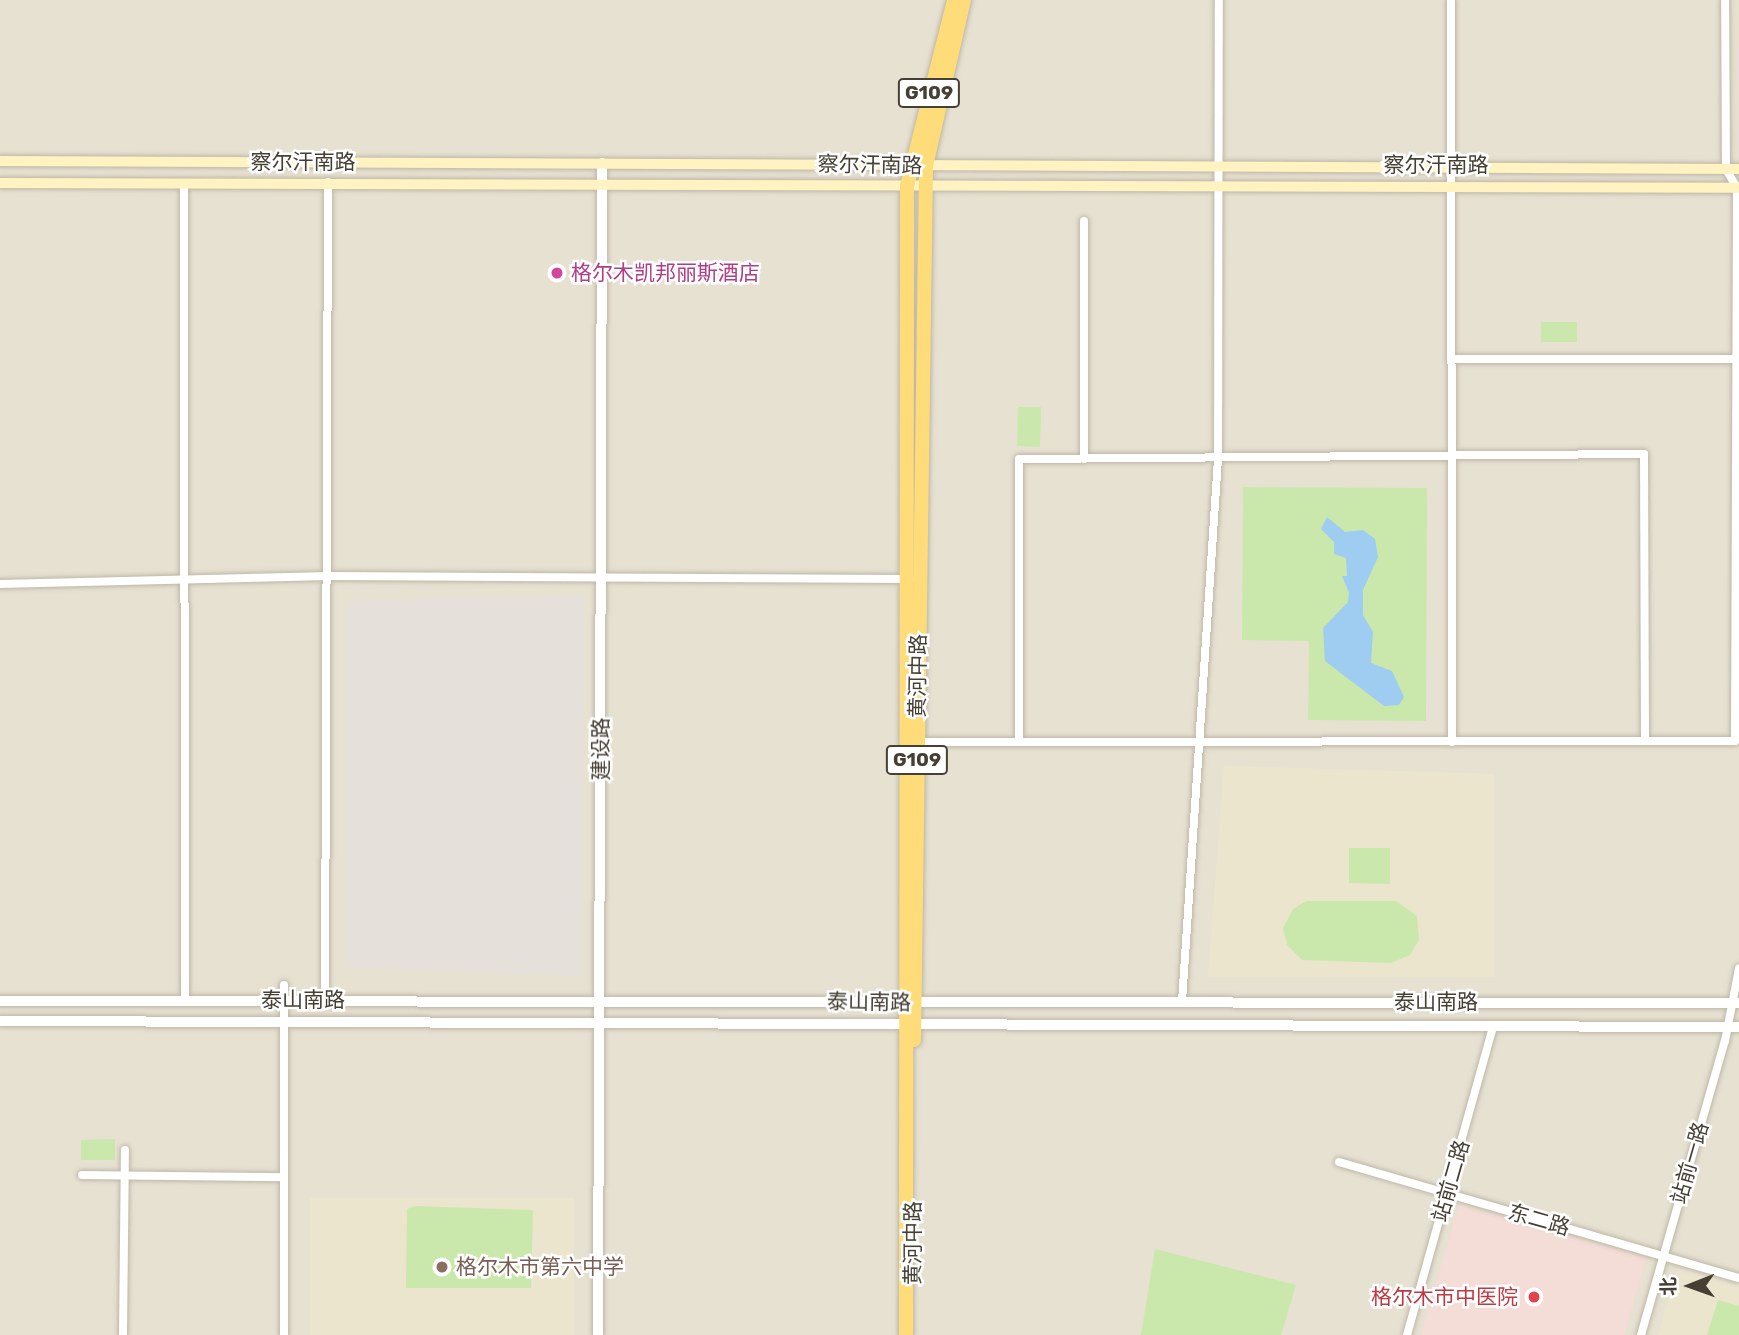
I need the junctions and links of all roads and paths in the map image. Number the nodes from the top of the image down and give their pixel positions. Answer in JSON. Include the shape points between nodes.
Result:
{"nodes":[{"id":1,"x":954,"y":0,"type":"edge"},
{"id":2,"x":964,"y":0,"type":"edge"},
{"id":3,"x":1219,"y":0,"type":"edge"},
{"id":4,"x":1451,"y":0,"type":"edge"},
{"id":5,"x":1726,"y":0,"type":"edge"},
{"id":6,"x":0,"y":160,"type":"edge"},
{"id":7,"x":602,"y":163,"type":"junction"},
{"id":8,"x":1219,"y":164,"type":"junction"},
{"id":9,"x":1451,"y":165,"type":"junction"},
{"id":10,"x":909,"y":166,"type":"junction"},
{"id":11,"x":926,"y":166,"type":"junction"},
{"id":12,"x":985,"y":167,"type":"junction"},
{"id":13,"x":1726,"y":169,"type":"junction"},
{"id":14,"x":1739,"y":169,"type":"edge"},
{"id":15,"x":328,"y":182,"type":"junction"},
{"id":16,"x":0,"y":183,"type":"edge"},
{"id":17,"x":184,"y":184,"type":"junction"},
{"id":18,"x":602,"y":185,"type":"junction"},
{"id":19,"x":984,"y":185,"type":"junction"},
{"id":20,"x":1219,"y":185,"type":"junction"},
{"id":21,"x":907,"y":186,"type":"junction"},
{"id":22,"x":926,"y":186,"type":"junction"},
{"id":23,"x":1451,"y":186,"type":"junction"},
{"id":24,"x":1738,"y":188,"type":"edge"},
{"id":25,"x":1084,"y":221,"type":"dead end"},
{"id":26,"x":1451,"y":359,"type":"junction"},
{"id":27,"x":1734,"y":359,"type":"junction"},
{"id":28,"x":1451,"y":455,"type":"junction"},
{"id":29,"x":1218,"y":458,"type":"junction"},
{"id":30,"x":1084,"y":459,"type":"junction"},
{"id":31,"x":329,"y":576,"type":"junction"},
{"id":32,"x":601,"y":578,"type":"junction"},
{"id":33,"x":187,"y":579,"type":"junction"},
{"id":34,"x":913,"y":579,"type":"junction"},
{"id":35,"x":0,"y":584,"type":"edge"},
{"id":36,"x":1196,"y":740,"type":"junction"},
{"id":37,"x":917,"y":741,"type":"junction"},
{"id":38,"x":1019,"y":741,"type":"junction"},
{"id":39,"x":1645,"y":741,"type":"junction"},
{"id":40,"x":1452,"y":742,"type":"junction"},
{"id":41,"x":1739,"y":968,"type":"edge"},
{"id":42,"x":284,"y":985,"type":"dead end"},
{"id":43,"x":185,"y":1000,"type":"junction"},
{"id":44,"x":284,"y":1000,"type":"junction"},
{"id":45,"x":326,"y":1000,"type":"junction"},
{"id":46,"x":600,"y":1000,"type":"junction"},
{"id":47,"x":0,"y":1001,"type":"edge"},
{"id":48,"x":1182,"y":1002,"type":"junction"},
{"id":49,"x":909,"y":1003,"type":"junction"},
{"id":50,"x":1735,"y":1003,"type":"edge"},
{"id":51,"x":0,"y":1021,"type":"edge"},
{"id":52,"x":284,"y":1023,"type":"junction"},
{"id":53,"x":598,"y":1024,"type":"junction"},
{"id":54,"x":909,"y":1025,"type":"junction"},
{"id":55,"x":1493,"y":1026,"type":"junction"},
{"id":56,"x":1727,"y":1027,"type":"junction"},
{"id":57,"x":1739,"y":1027,"type":"edge"},
{"id":58,"x":125,"y":1150,"type":"dead end"},
{"id":59,"x":1339,"y":1162,"type":"dead end"},
{"id":60,"x":82,"y":1175,"type":"dead end"},
{"id":61,"x":125,"y":1175,"type":"junction"},
{"id":62,"x":283,"y":1177,"type":"junction"},
{"id":63,"x":1448,"y":1194,"type":"junction"},
{"id":64,"x":1664,"y":1256,"type":"junction"},
{"id":65,"x":1739,"y":1278,"type":"edge"},
{"id":66,"x":123,"y":1335,"type":"edge"},
{"id":67,"x":284,"y":1335,"type":"edge"},
{"id":68,"x":598,"y":1335,"type":"edge"},
{"id":69,"x":906,"y":1335,"type":"edge"},
{"id":70,"x":912,"y":1335,"type":"edge"},
{"id":71,"x":1407,"y":1335,"type":"edge"},
{"id":72,"x":1641,"y":1335,"type":"edge"}],
"edges":[{"from":1,"to":10,"type":"highway","number":"G109"},
{"from":2,"to":11,"type":"highway","number":"G109"},
{"from":3,"to":8,"type":"street"},
{"from":4,"to":9,"type":"street"},
{"from":5,"to":13,"type":"street"},
{"from":6,"to":7,"type":"main road","name":"察尔汗南路"},
{"from":7,"to":10,"type":"main road","name":"察尔汗南路"},
{"from":7,"to":18,"type":"street","name":"建设路"},
{"from":8,"to":9,"type":"main road","name":"察尔汗南路"},
{"from":8,"to":12,"type":"main road","name":"察尔汗南路"},
{"from":8,"to":20,"type":"street"},
{"from":9,"to":13,"type":"main road","name":"察尔汗南路"},
{"from":9,"to":23,"type":"street"},
{"from":10,"to":11,"type":"main road","name":"察尔汗南路"},
{"from":10,"to":21,"type":"highway","number":"G109"},
{"from":11,"to":12,"type":"main road","name":"察尔汗南路"},
{"from":11,"to":22,"type":"highway","number":"G109"},
{"from":12,"to":19,"type":"street"},
{"from":13,"to":14,"type":"main road","name":"察尔汗南路"},
{"from":13,"to":24,"type":"street"},
{"from":15,"to":17,"type":"main road","name":"察尔汗南路"},
{"from":15,"to":18,"type":"main road","name":"察尔汗南路"},
{"from":15,"to":31,"type":"street"},
{"from":16,"to":17,"type":"main road","name":"察尔汗南路"},
{"from":17,"to":33,"type":"street"},
{"from":18,"to":21,"type":"main road","name":"察尔汗南路"},
{"from":18,"to":32,"type":"street","name":"建设路"},
{"from":19,"to":20,"type":"main road","name":"察尔汗南路"},
{"from":19,"to":22,"type":"main road","name":"察尔汗南路"},
{"from":20,"to":23,"type":"main road","name":"察尔汗南路"},
{"from":20,"to":29,"type":"street"},
{"from":21,"to":22,"type":"main road","name":"察尔汗南路"},
{"from":21,"to":34,"type":"highway","name":"黄河中路","number":"G109"},
{"from":22,"to":34,"type":"highway","name":"黄河中路","number":"G109"},
{"from":23,"to":24,"type":"main road","name":"察尔汗南路"},
{"from":23,"to":26,"type":"street"},
{"from":24,"to":27,"type":"street"},
{"from":25,"to":30,"type":"street"},
{"from":26,"to":27,"type":"street"},
{"from":26,"to":28,"type":"street"},
{"from":27,"to":39,"type":"street","via":[[1735,741]]},
{"from":28,"to":29,"type":"street"},
{"from":28,"to":39,"type":"street","via":[[1644,454]]},
{"from":28,"to":40,"type":"street"},
{"from":29,"to":30,"type":"street"},
{"from":29,"to":36,"type":"street"},
{"from":30,"to":38,"type":"street","via":[[1019,459]]},
{"from":31,"to":32,"type":"street"},
{"from":31,"to":33,"type":"street"},
{"from":31,"to":45,"type":"street"},
{"from":32,"to":34,"type":"street"},
{"from":32,"to":46,"type":"street","name":"建设路"},
{"from":33,"to":35,"type":"street"},
{"from":33,"to":43,"type":"street"},
{"from":34,"to":37,"type":"highway","name":"黄河中路","number":"G109"},
{"from":34,"to":49,"type":"highway","name":"黄河中路","number":"G109"},
{"from":36,"to":38,"type":"street"},
{"from":36,"to":40,"type":"street"},
{"from":36,"to":48,"type":"street"},
{"from":37,"to":38,"type":"street"},
{"from":37,"to":49,"type":"highway","name":"黄河中路","number":"G109"},
{"from":39,"to":40,"type":"street"},
{"from":41,"to":50,"type":"street","name":"站前一路","via":[[1732,990]]},
{"from":42,"to":44,"type":"street"},
{"from":43,"to":44,"type":"street","name":"泰山南路"},
{"from":43,"to":47,"type":"street","name":"泰山南路"},
{"from":44,"to":45,"type":"street","name":"泰山南路"},
{"from":44,"to":52,"type":"street"},
{"from":45,"to":46,"type":"street","name":"泰山南路"},
{"from":46,"to":49,"type":"street","name":"泰山南路"},
{"from":46,"to":53,"type":"street","name":"建设路"},
{"from":48,"to":49,"type":"street","name":"泰山南路"},
{"from":48,"to":50,"type":"street","name":"泰山南路"},
{"from":49,"to":54,"type":"highway","name":"黄河中路","number":"G109"},
{"from":50,"to":56,"type":"street","name":"站前一路"},
{"from":51,"to":52,"type":"street","name":"泰山南路"},
{"from":52,"to":53,"type":"street","name":"泰山南路"},
{"from":52,"to":62,"type":"street"},
{"from":53,"to":54,"type":"street","name":"泰山南路"},
{"from":53,"to":68,"type":"street","name":"建设路"},
{"from":54,"to":55,"type":"street","name":"泰山南路"},
{"from":54,"to":69,"type":"highway","name":"黄河中路","number":"G109"},
{"from":54,"to":70,"type":"highway","name":"黄河中路","number":"G109"},
{"from":55,"to":56,"type":"street","name":"泰山南路"},
{"from":55,"to":63,"type":"street","name":"站前二路"},
{"from":56,"to":57,"type":"street","name":"泰山南路"},
{"from":56,"to":64,"type":"street","name":"站前一路"},
{"from":58,"to":61,"type":"street"},
{"from":59,"to":63,"type":"street","name":"东二路"},
{"from":60,"to":61,"type":"street"},
{"from":61,"to":62,"type":"street"},
{"from":61,"to":66,"type":"street"},
{"from":62,"to":67,"type":"street"},
{"from":63,"to":64,"type":"street","name":"东二路"},
{"from":63,"to":71,"type":"street","name":"站前二路"},
{"from":64,"to":65,"type":"street","name":"东二路"},
{"from":64,"to":72,"type":"street","name":"站前一路"}]}
